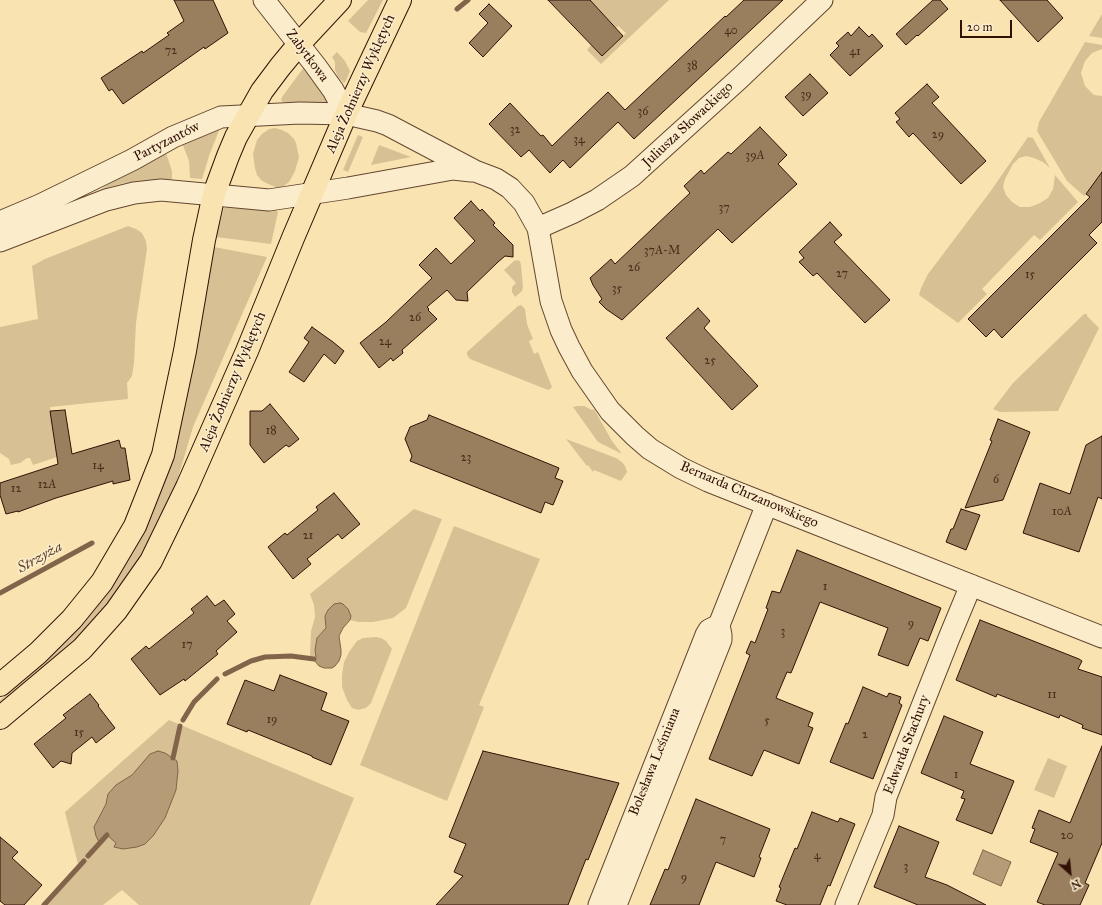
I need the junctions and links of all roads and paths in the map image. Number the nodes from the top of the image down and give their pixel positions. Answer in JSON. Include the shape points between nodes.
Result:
{"nodes":[{"id":1,"x":264,"y":0,"type":"edge"},
{"id":2,"x":340,"y":0,"type":"edge"},
{"id":3,"x":400,"y":0,"type":"edge"},
{"id":4,"x":822,"y":0,"type":"edge"},
{"id":5,"x":299,"y":44,"type":"junction"},
{"id":6,"x":346,"y":114,"type":"junction"},
{"id":7,"x":248,"y":115,"type":"junction"},
{"id":8,"x":475,"y":171,"type":"junction"},
{"id":9,"x":214,"y":194,"type":"junction"},
{"id":10,"x":312,"y":194,"type":"junction"},
{"id":11,"x":0,"y":222,"type":"edge"},
{"id":12,"x":538,"y":228,"type":"junction"},
{"id":13,"x":0,"y":241,"type":"edge"},
{"id":14,"x":767,"y":504,"type":"junction"},
{"id":15,"x":971,"y":585,"type":"junction"},
{"id":16,"x":719,"y":625,"type":"junction"},
{"id":17,"x":1102,"y":637,"type":"edge"},
{"id":18,"x":0,"y":685,"type":"edge"},
{"id":19,"x":0,"y":718,"type":"edge"},
{"id":20,"x":598,"y":905,"type":"edge"},
{"id":21,"x":616,"y":905,"type":"edge"},
{"id":22,"x":846,"y":905,"type":"edge"}],
"edges":[{"from":1,"to":5,"type":"street","name":"Zabytkowa"},
{"from":2,"to":5,"type":"main road"},
{"from":3,"to":6,"type":"main road","name":"Aleja Żołnierzy Wyklętych"},
{"from":4,"to":12,"type":"street","name":"Juliusza Słowackiego","via":[[632,176],[597,200]]},
{"from":5,"to":6,"type":"street","name":"Zabytkowa","via":[[333,90]]},
{"from":5,"to":7,"type":"main road","via":[[262,91]]},
{"from":6,"to":7,"type":"street","name":"Partyzantów"},
{"from":6,"to":8,"type":"street","name":"Bernarda Chrzanowskiego","via":[[377,121]]},
{"from":6,"to":10,"type":"main road","name":"Aleja Żołnierzy Wyklętych"},
{"from":7,"to":9,"type":"main road","via":[[236,137]]},
{"from":7,"to":11,"type":"street","name":"Partyzantów","via":[[221,117],[173,136],[132,160]]},
{"from":8,"to":10,"type":"street","name":"Bernarda Chrzanowskiego","via":[[453,169]]},
{"from":8,"to":12,"type":"street","name":"Bernarda Chrzanowskiego","via":[[510,188],[524,203]]},
{"from":9,"to":10,"type":"street","via":[[269,200]]},
{"from":9,"to":13,"type":"street","via":[[161,190],[134,193],[106,200]]},
{"from":9,"to":18,"type":"main road","via":[[163,455],[135,526],[102,582],[72,619],[38,653]]},
{"from":10,"to":19,"type":"main road","name":"Aleja Żołnierzy Wyklętych","via":[[244,358],[151,561],[116,611],[82,649]]},
{"from":12,"to":14,"type":"street","name":"Bernarda Chrzanowskiego","via":[[551,301],[561,330],[582,371],[610,411],[635,436],[665,459],[696,475]]},
{"from":14,"to":15,"type":"street","name":"Bernarda Chrzanowskiego"},
{"from":14,"to":16,"type":"street","name":"Bolesława Leśmiana"},
{"from":15,"to":17,"type":"street","name":"Bernarda Chrzanowskiego"},
{"from":15,"to":22,"type":"street","name":"Edwarda Stachury","via":[[886,797],[883,815]]},
{"from":16,"to":20,"type":"street","name":"Bolesława Leśmiana","via":[[709,630],[706,635]]},
{"from":16,"to":21,"type":"street","name":"Bolesława Leśmiana","via":[[721,640]]}]}
